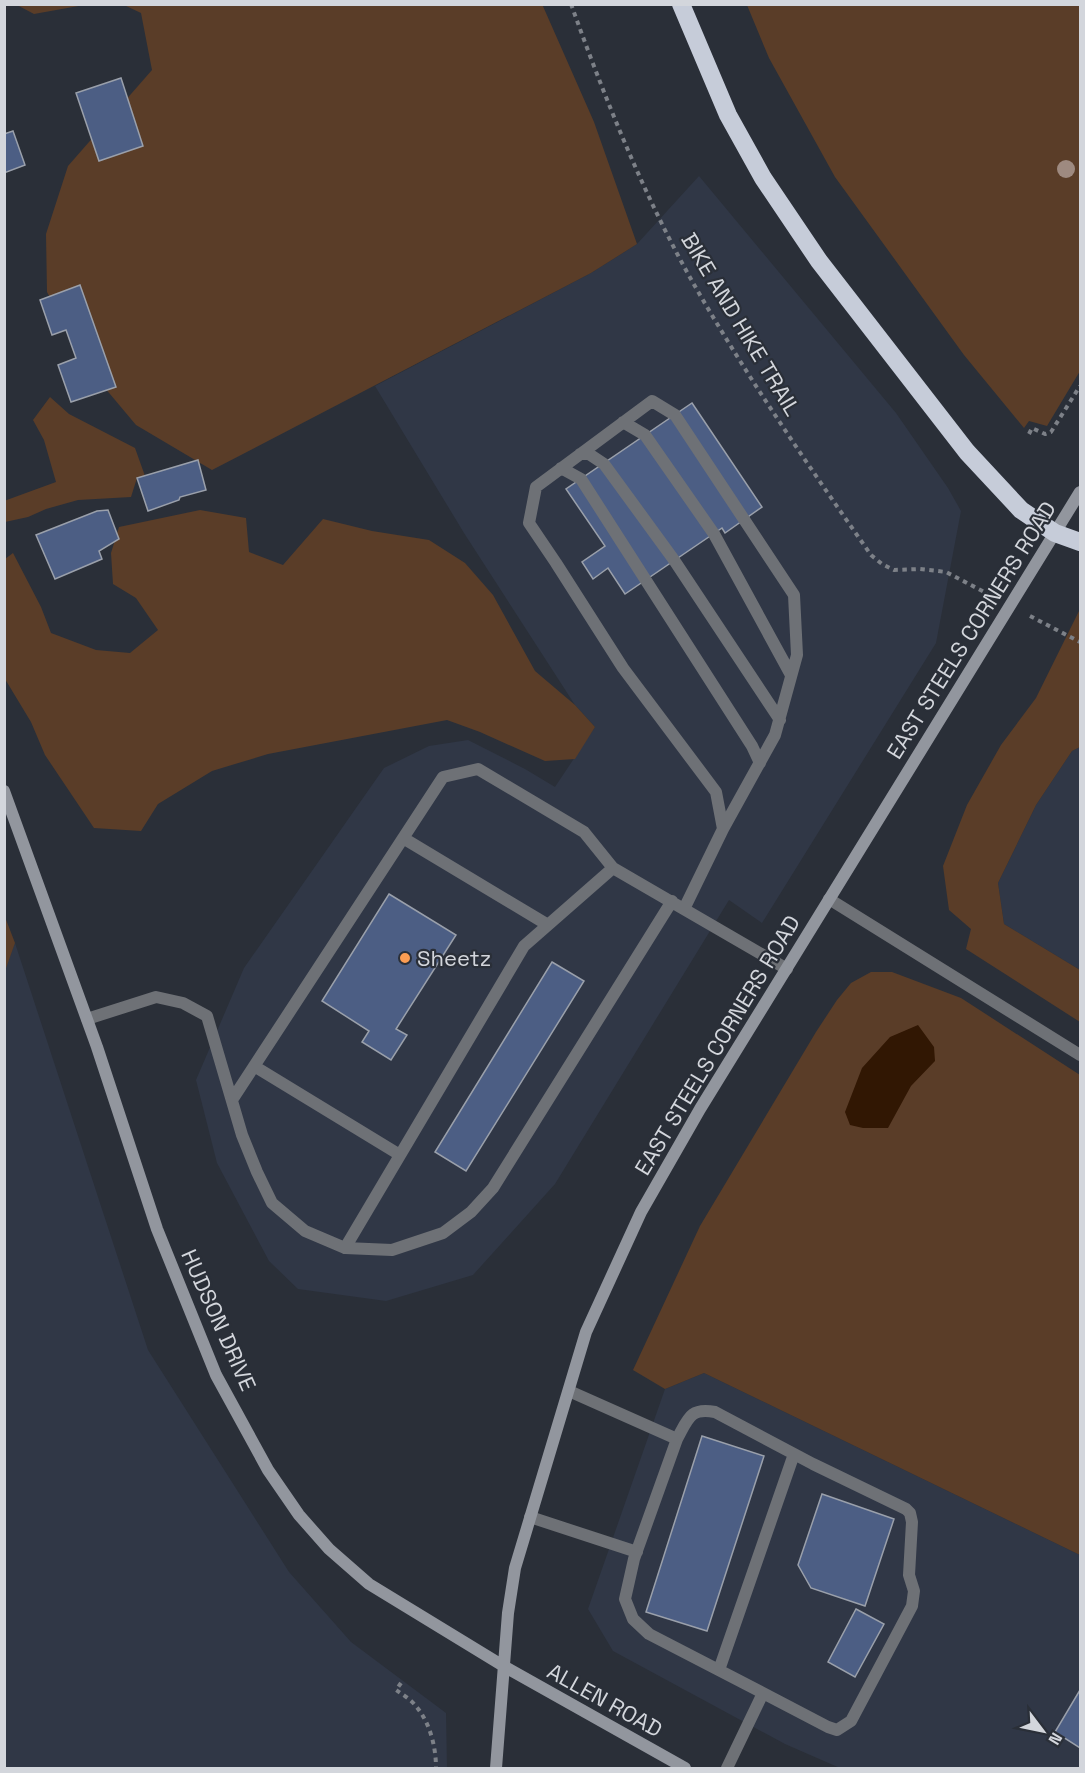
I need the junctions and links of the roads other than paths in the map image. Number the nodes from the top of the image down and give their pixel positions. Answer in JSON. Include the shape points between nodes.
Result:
{"nodes":[{"id":1,"x":681,"y":4,"type":"edge"},
{"id":2,"x":623,"y":422,"type":"junction"},
{"id":3,"x":580,"y":454,"type":"junction"},
{"id":4,"x":561,"y":468,"type":"junction"},
{"id":5,"x":1080,"y":492,"type":"edge"},
{"id":6,"x":1055,"y":533,"type":"junction"},
{"id":7,"x":1080,"y":542,"type":"edge"},
{"id":8,"x":791,"y":675,"type":"junction"},
{"id":9,"x":780,"y":720,"type":"junction"},
{"id":10,"x":760,"y":763,"type":"junction"},
{"id":11,"x":4,"y":791,"type":"edge"},
{"id":12,"x":723,"y":829,"type":"junction"},
{"id":13,"x":403,"y":838,"type":"junction"},
{"id":14,"x":613,"y":868,"type":"junction"},
{"id":15,"x":829,"y":899,"type":"junction"},
{"id":16,"x":672,"y":902,"type":"junction"},
{"id":17,"x":684,"y":909,"type":"junction"},
{"id":18,"x":548,"y":925,"type":"junction"},
{"id":19,"x":787,"y":969,"type":"junction"},
{"id":20,"x":87,"y":1019,"type":"junction"},
{"id":21,"x":1080,"y":1055,"type":"edge"},
{"id":22,"x":254,"y":1066,"type":"junction"},
{"id":23,"x":232,"y":1100,"type":"junction"},
{"id":24,"x":400,"y":1155,"type":"junction"},
{"id":25,"x":345,"y":1248,"type":"junction"},
{"id":26,"x":569,"y":1391,"type":"junction"},
{"id":27,"x":677,"y":1439,"type":"junction"},
{"id":28,"x":794,"y":1454,"type":"junction"},
{"id":29,"x":530,"y":1517,"type":"junction"},
{"id":30,"x":637,"y":1552,"type":"junction"},
{"id":31,"x":505,"y":1667,"type":"junction"},
{"id":32,"x":718,"y":1671,"type":"junction"},
{"id":33,"x":763,"y":1693,"type":"junction"},
{"id":34,"x":496,"y":1768,"type":"edge"},
{"id":35,"x":685,"y":1768,"type":"edge"},
{"id":36,"x":727,"y":1768,"type":"edge"}],
"edges":[{"from":1,"to":6,"type":"highway","via":[[728,116],[763,178],[819,261],[967,452],[1022,510]]},
{"from":2,"to":3,"type":"street"},
{"from":2,"to":8,"type":"street","via":[[645,435],[714,534]]},
{"from":2,"to":8,"type":"street","via":[[652,401],[667,409],[726,491],[794,595],[797,655]]},
{"from":3,"to":4,"type":"street"},
{"from":3,"to":9,"type":"street","via":[[589,454],[604,464],[674,560]]},
{"from":4,"to":10,"type":"street","via":[[581,479]]},
{"from":4,"to":12,"type":"street","via":[[536,487],[529,523],[623,668],[716,792]]},
{"from":5,"to":6,"type":"main road","name":"EAST STEELS CORNERS ROAD"},
{"from":6,"to":7,"type":"highway"},
{"from":6,"to":15,"type":"main road","name":"EAST STEELS CORNERS ROAD"},
{"from":8,"to":9,"type":"street"},
{"from":9,"to":10,"type":"street"},
{"from":10,"to":12,"type":"street"},
{"from":11,"to":20,"type":"main road","name":"HUDSON DRIVE"},
{"from":12,"to":17,"type":"street"},
{"from":13,"to":14,"type":"street","via":[[443,777],[478,769],[584,832]]},
{"from":13,"to":18,"type":"street"},
{"from":13,"to":22,"type":"street"},
{"from":14,"to":16,"type":"street"},
{"from":14,"to":18,"type":"street"},
{"from":15,"to":19,"type":"main road","name":"EAST STEELS CORNERS ROAD"},
{"from":15,"to":21,"type":"street"},
{"from":16,"to":17,"type":"street"},
{"from":16,"to":25,"type":"street","via":[[493,1188],[471,1212],[443,1233],[392,1250]]},
{"from":17,"to":19,"type":"street"},
{"from":18,"to":24,"type":"street","via":[[524,946]]},
{"from":19,"to":26,"type":"main road","name":"EAST STEELS CORNERS ROAD","via":[[641,1212],[586,1332]]},
{"from":20,"to":23,"type":"street","via":[[156,997],[183,1003],[207,1016]]},
{"from":20,"to":31,"type":"main road","name":"HUDSON DRIVE","via":[[161,1239],[216,1375],[268,1470],[329,1549],[369,1584]]},
{"from":22,"to":23,"type":"street"},
{"from":22,"to":24,"type":"street"},
{"from":23,"to":25,"type":"street","via":[[242,1136],[272,1203],[305,1231]]},
{"from":24,"to":25,"type":"street"},
{"from":26,"to":27,"type":"street"},
{"from":26,"to":29,"type":"main road","name":"EAST STEELS CORNERS ROAD"},
{"from":27,"to":28,"type":"street","via":[[690,1415],[701,1410],[715,1412]]},
{"from":27,"to":30,"type":"street"},
{"from":28,"to":32,"type":"street"},
{"from":28,"to":33,"type":"street","via":[[910,1513],[909,1575],[914,1591],[912,1606],[851,1720],[844,1726],[837,1730],[828,1727]]},
{"from":29,"to":30,"type":"street"},
{"from":29,"to":31,"type":"main road","name":"EAST STEELS CORNERS ROAD","via":[[515,1568]]},
{"from":30,"to":32,"type":"street","via":[[625,1599],[633,1619],[649,1634]]},
{"from":31,"to":34,"type":"main road"},
{"from":31,"to":35,"type":"main road","name":"ALLEN ROAD"},
{"from":32,"to":33,"type":"street"},
{"from":33,"to":36,"type":"street"}]}
